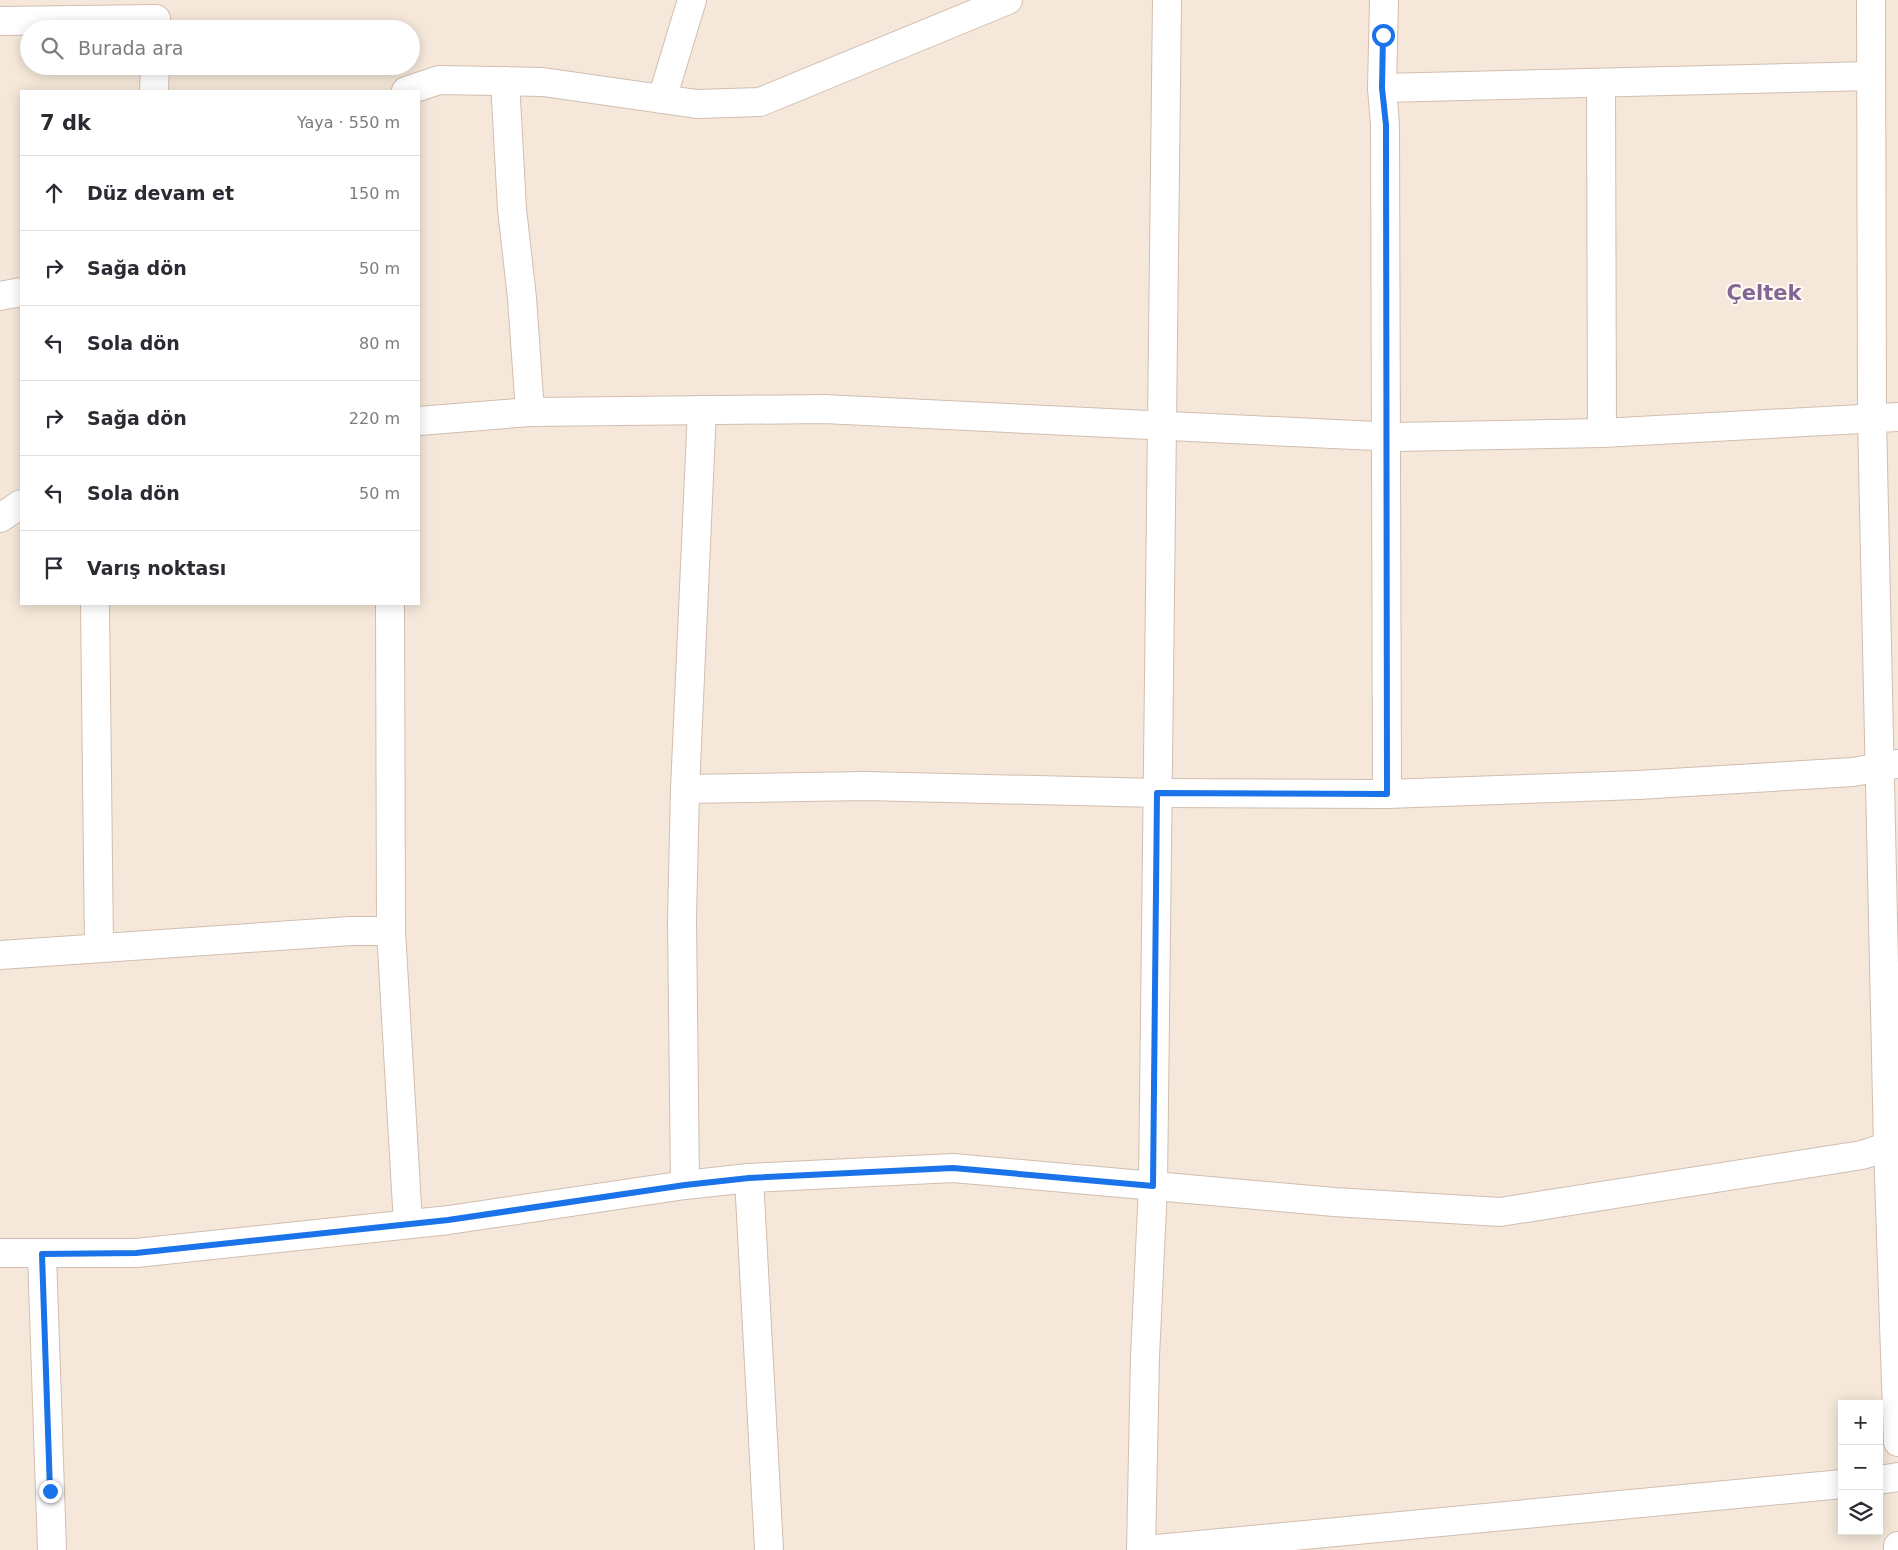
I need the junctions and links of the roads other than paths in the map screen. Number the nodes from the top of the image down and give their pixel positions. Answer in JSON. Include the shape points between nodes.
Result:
{"nodes":[{"id":1,"x":692,"y":0,"type":"edge"},
{"id":2,"x":1008,"y":0,"type":"edge"},
{"id":3,"x":1167,"y":0,"type":"edge"},
{"id":4,"x":1384,"y":0,"type":"edge"},
{"id":5,"x":1871,"y":0,"type":"edge"},
{"id":6,"x":156,"y":16,"type":"edge"},
{"id":7,"x":20,"y":20,"type":"edge"},
{"id":8,"x":31,"y":20,"type":"edge"},
{"id":9,"x":0,"y":21,"type":"edge"},
{"id":10,"x":155,"y":75,"type":"edge"},
{"id":11,"x":1871,"y":76,"type":"junction"},
{"id":12,"x":505,"y":81,"type":"junction"},
{"id":13,"x":1601,"y":83,"type":"junction"},
{"id":14,"x":1382,"y":88,"type":"junction"},
{"id":15,"x":154,"y":90,"type":"edge"},
{"id":16,"x":409,"y":90,"type":"edge"},
{"id":17,"x":662,"y":99,"type":"junction"},
{"id":18,"x":20,"y":292,"type":"edge"},
{"id":19,"x":0,"y":296,"type":"edge"},
{"id":20,"x":702,"y":410,"type":"junction"},
{"id":21,"x":530,"y":412,"type":"junction"},
{"id":22,"x":1885,"y":417,"type":"edge"},
{"id":23,"x":420,"y":421,"type":"edge"},
{"id":24,"x":1161,"y":425,"type":"junction"},
{"id":25,"x":1602,"y":433,"type":"junction"},
{"id":26,"x":1386,"y":436,"type":"junction"},
{"id":27,"x":20,"y":505,"type":"edge"},
{"id":28,"x":0,"y":518,"type":"edge"},
{"id":29,"x":95,"y":605,"type":"edge"},
{"id":30,"x":390,"y":605,"type":"edge"},
{"id":31,"x":1889,"y":765,"type":"edge"},
{"id":32,"x":685,"y":789,"type":"junction"},
{"id":33,"x":1157,"y":793,"type":"junction"},
{"id":34,"x":1387,"y":794,"type":"junction"},
{"id":35,"x":391,"y":931,"type":"junction"},
{"id":36,"x":98,"y":947,"type":"junction"},
{"id":37,"x":0,"y":954,"type":"edge"},
{"id":38,"x":1893,"y":1145,"type":"edge"},
{"id":39,"x":749,"y":1178,"type":"junction"},
{"id":40,"x":685,"y":1185,"type":"junction"},
{"id":41,"x":1153,"y":1186,"type":"junction"},
{"id":42,"x":408,"y":1224,"type":"junction"},
{"id":43,"x":0,"y":1253,"type":"edge"},
{"id":44,"x":42,"y":1254,"type":"junction"},
{"id":45,"x":1898,"y":1442,"type":"edge"},
{"id":46,"x":1898,"y":1477,"type":"edge"},
{"id":47,"x":1883,"y":1479,"type":"edge"},
{"id":48,"x":1838,"y":1484,"type":"edge"},
{"id":49,"x":52,"y":1550,"type":"edge"},
{"id":50,"x":769,"y":1550,"type":"edge"},
{"id":51,"x":1141,"y":1550,"type":"edge"},
{"id":52,"x":1146,"y":1550,"type":"edge"}],
"edges":[{"from":1,"to":17,"type":"street"},
{"from":2,"to":17,"type":"street","via":[[760,102],[697,104]]},
{"from":3,"to":24,"type":"street"},
{"from":4,"to":14,"type":"street"},
{"from":5,"to":11,"type":"street"},
{"from":6,"to":8,"type":"street"},
{"from":7,"to":9,"type":"street"},
{"from":10,"to":15,"type":"street"},
{"from":11,"to":13,"type":"street"},
{"from":11,"to":22,"type":"street"},
{"from":12,"to":16,"type":"street","via":[[439,80]]},
{"from":12,"to":17,"type":"street","via":[[543,82]]},
{"from":12,"to":21,"type":"street","via":[[512,209]]},
{"from":13,"to":14,"type":"street"},
{"from":13,"to":25,"type":"street"},
{"from":14,"to":26,"type":"street","via":[[1386,125]]},
{"from":18,"to":19,"type":"street"},
{"from":20,"to":21,"type":"street"},
{"from":20,"to":24,"type":"street","via":[[824,409]]},
{"from":20,"to":32,"type":"street"},
{"from":21,"to":23,"type":"street"},
{"from":22,"to":25,"type":"street"},
{"from":22,"to":31,"type":"street"},
{"from":24,"to":26,"type":"street"},
{"from":24,"to":33,"type":"street"},
{"from":25,"to":26,"type":"street"},
{"from":26,"to":34,"type":"street"},
{"from":27,"to":28,"type":"street"},
{"from":29,"to":36,"type":"street"},
{"from":30,"to":35,"type":"street"},
{"from":31,"to":34,"type":"street","via":[[1854,772],[1638,785]]},
{"from":31,"to":38,"type":"street"},
{"from":32,"to":33,"type":"street","via":[[865,786]]},
{"from":32,"to":40,"type":"street","via":[[682,920]]},
{"from":33,"to":34,"type":"street"},
{"from":33,"to":41,"type":"street"},
{"from":35,"to":36,"type":"street"},
{"from":35,"to":42,"type":"street"},
{"from":36,"to":37,"type":"street"},
{"from":38,"to":41,"type":"street","via":[[1862,1155],[1500,1212]]},
{"from":38,"to":45,"type":"street"},
{"from":39,"to":40,"type":"street"},
{"from":39,"to":41,"type":"street","via":[[953,1168]]},
{"from":39,"to":50,"type":"street"},
{"from":40,"to":42,"type":"street"},
{"from":41,"to":51,"type":"street"},
{"from":42,"to":44,"type":"street","via":[[136,1253]]},
{"from":43,"to":44,"type":"street"},
{"from":44,"to":49,"type":"street"},
{"from":46,"to":47,"type":"street"},
{"from":48,"to":52,"type":"street"}]}
